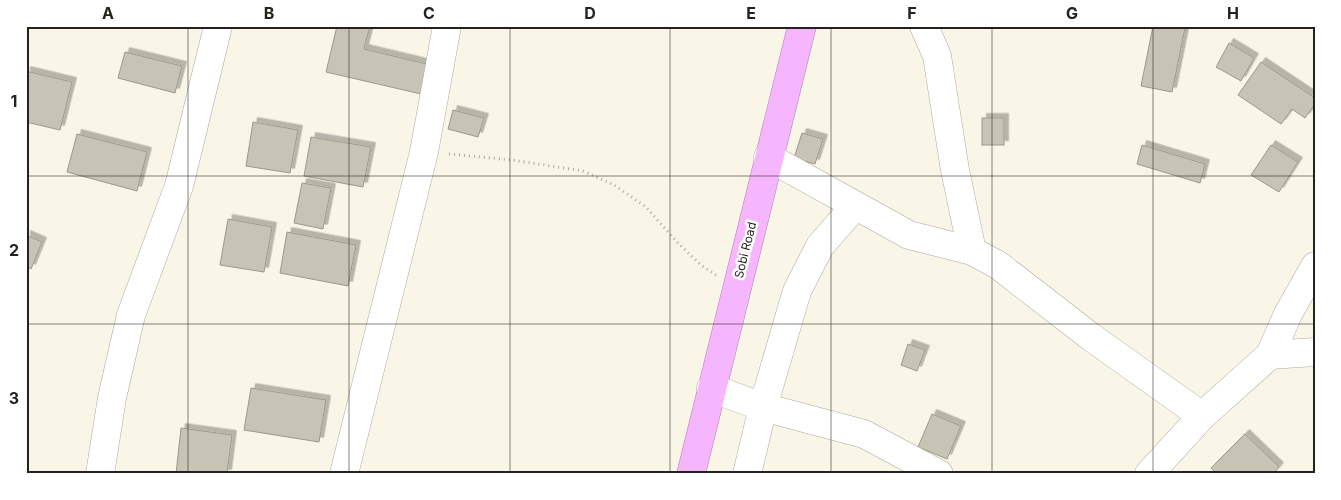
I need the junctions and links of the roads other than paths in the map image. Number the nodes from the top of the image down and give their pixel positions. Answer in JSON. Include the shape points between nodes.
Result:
{"nodes":[{"id":1,"x":218,"y":26,"type":"edge"},
{"id":2,"x":447,"y":26,"type":"edge"},
{"id":3,"x":802,"y":26,"type":"edge"},
{"id":4,"x":924,"y":26,"type":"edge"},
{"id":5,"x":768,"y":157,"type":"junction"},
{"id":6,"x":855,"y":206,"type":"junction"},
{"id":7,"x":972,"y":251,"type":"junction"},
{"id":8,"x":1315,"y":266,"type":"edge"},
{"id":9,"x":1315,"y":352,"type":"edge"},
{"id":10,"x":1270,"y":355,"type":"junction"},
{"id":11,"x":711,"y":388,"type":"junction"},
{"id":12,"x":763,"y":407,"type":"junction"},
{"id":13,"x":1202,"y":416,"type":"junction"},
{"id":14,"x":100,"y":474,"type":"edge"},
{"id":15,"x":344,"y":474,"type":"edge"},
{"id":16,"x":691,"y":474,"type":"edge"},
{"id":17,"x":747,"y":474,"type":"edge"},
{"id":18,"x":939,"y":474,"type":"edge"},
{"id":19,"x":1149,"y":474,"type":"edge"}],
"edges":[{"from":1,"to":14,"type":"street","via":[[179,186],[131,315],[112,398]]},
{"from":2,"to":15,"type":"street","via":[[424,152]]},
{"from":3,"to":5,"type":"highway","name":"Sobi Road"},
{"from":4,"to":7,"type":"street","via":[[937,56]]},
{"from":5,"to":6,"type":"street"},
{"from":5,"to":11,"type":"highway","name":"Sobi Road"},
{"from":6,"to":7,"type":"street","via":[[909,235]]},
{"from":6,"to":12,"type":"street","via":[[820,246],[798,291]]},
{"from":7,"to":13,"type":"street","via":[[998,265],[1091,337]]},
{"from":8,"to":10,"type":"street"},
{"from":9,"to":10,"type":"street"},
{"from":10,"to":13,"type":"street"},
{"from":11,"to":12,"type":"street"},
{"from":11,"to":16,"type":"highway","name":"Sobi Road"},
{"from":12,"to":17,"type":"street"},
{"from":12,"to":18,"type":"street","via":[[864,434]]},
{"from":13,"to":19,"type":"street"}]}
